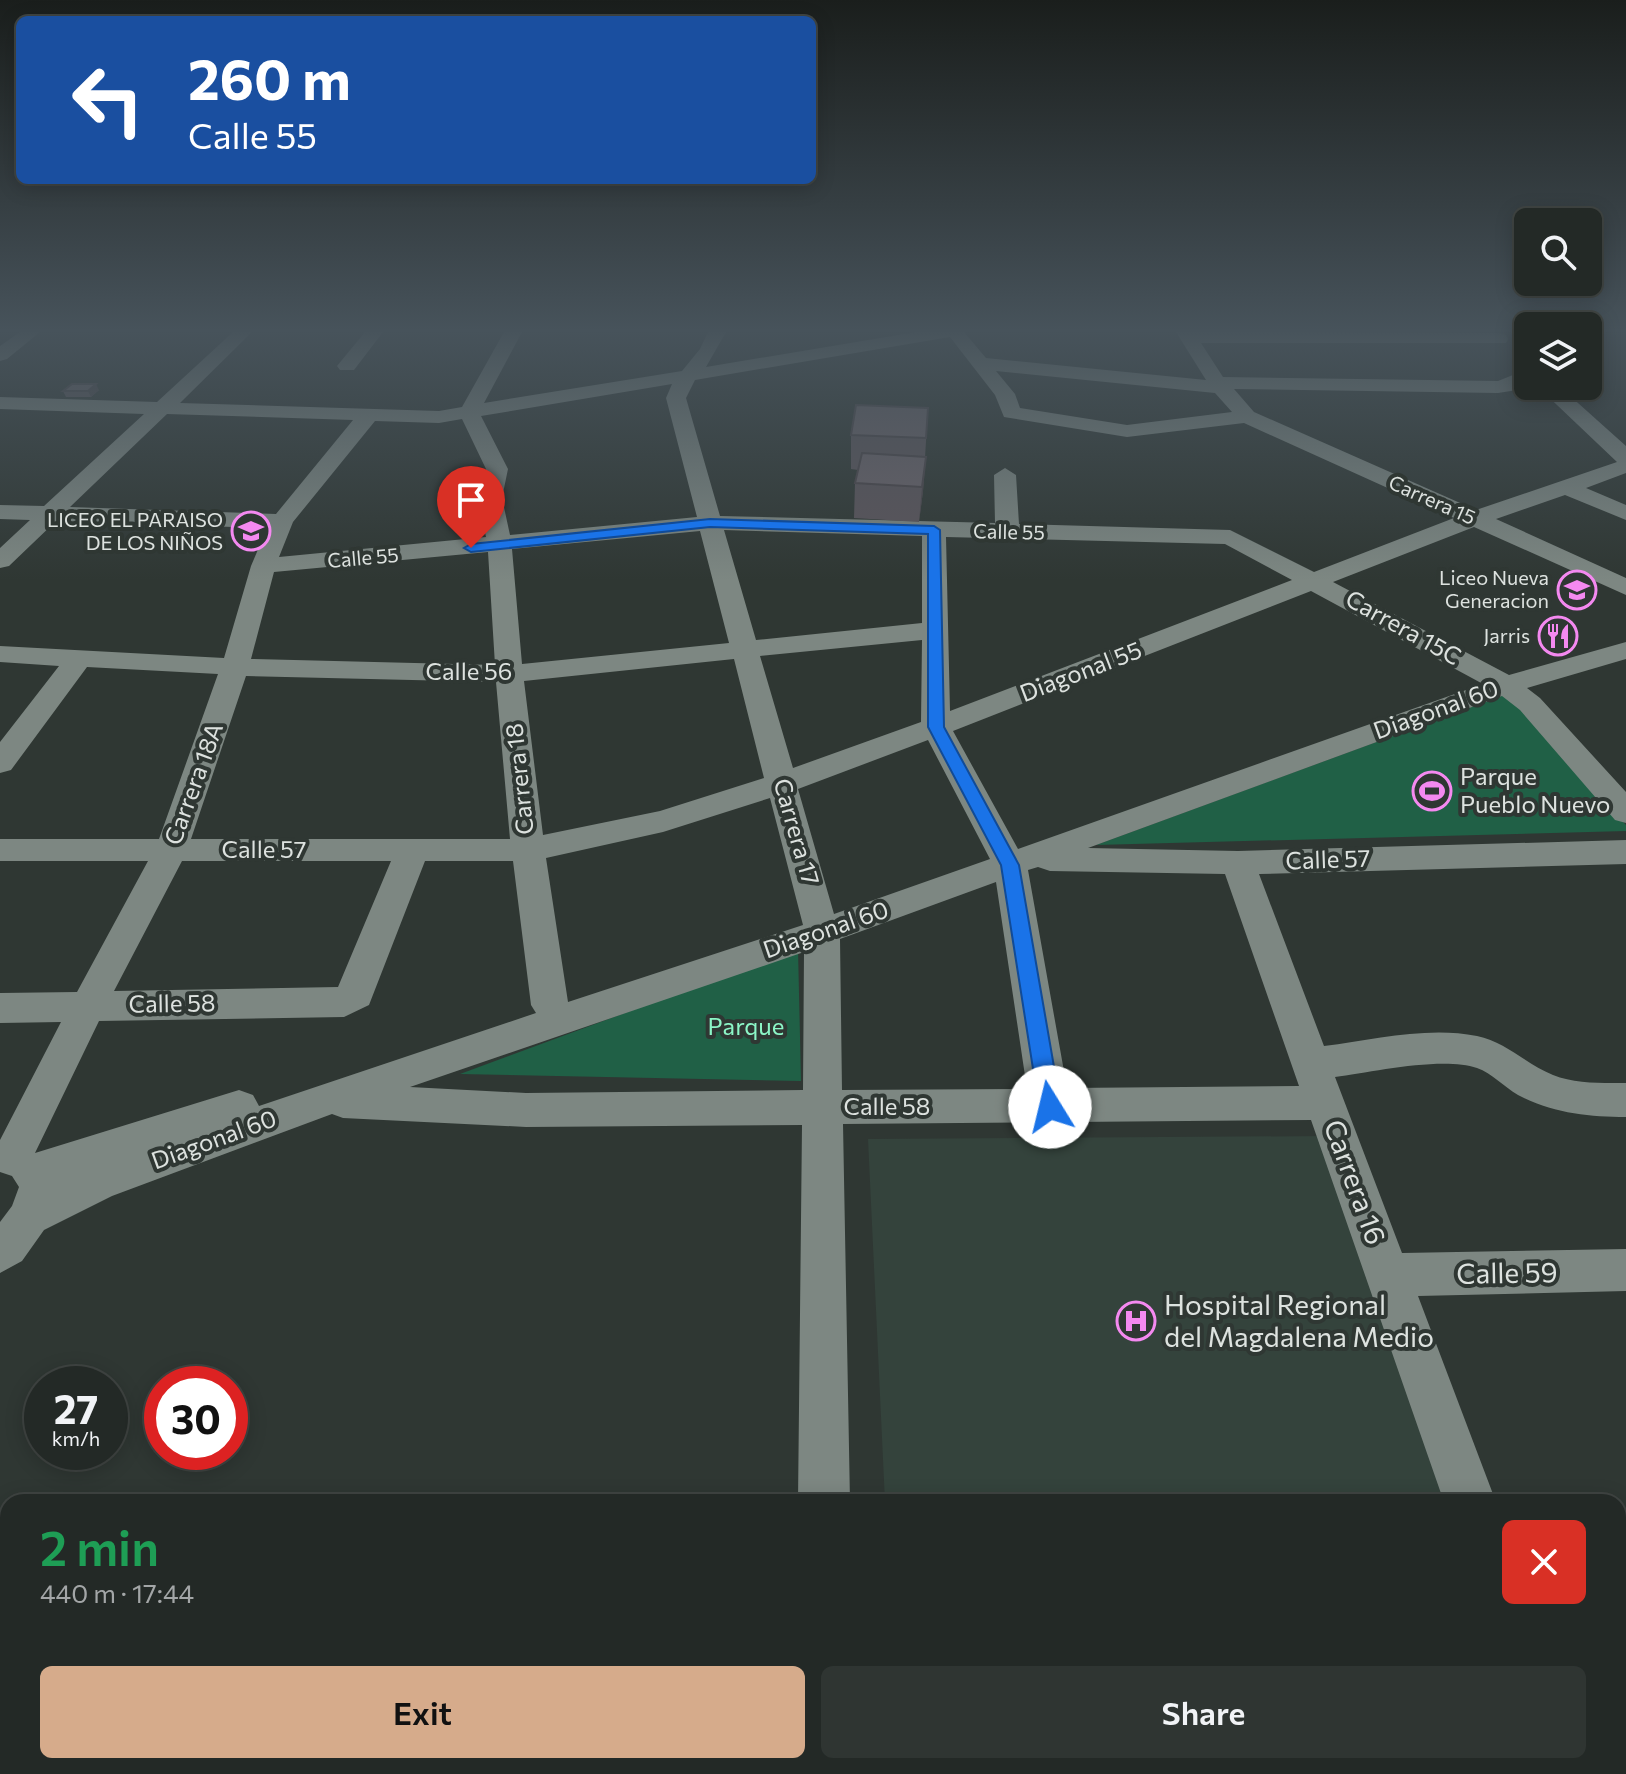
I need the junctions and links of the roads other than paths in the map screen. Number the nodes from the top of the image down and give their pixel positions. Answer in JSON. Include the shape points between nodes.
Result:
{"nodes":[{"id":1,"x":157,"y":415,"type":"edge"},
{"id":2,"x":363,"y":415,"type":"edge"},
{"id":3,"x":369,"y":415,"type":"junction"},
{"id":4,"x":452,"y":415,"type":"edge"},
{"id":5,"x":470,"y":415,"type":"edge"},
{"id":6,"x":681,"y":415,"type":"edge"},
{"id":7,"x":1021,"y":415,"type":"edge"},
{"id":8,"x":1579,"y":415,"type":"edge"},
{"id":9,"x":1247,"y":416,"type":"joint"},
{"id":10,"x":1626,"y":458,"type":"edge"},
{"id":11,"x":1626,"y":466,"type":"edge"},
{"id":12,"x":1005,"y":475,"type":"dead end"},
{"id":13,"x":1565,"y":487,"type":"junction"},
{"id":14,"x":0,"y":512,"type":"edge"},
{"id":15,"x":1626,"y":513,"type":"edge"},
{"id":16,"x":49,"y":514,"type":"junction"},
{"id":17,"x":1474,"y":519,"type":"junction"},
{"id":18,"x":282,"y":521,"type":"junction"},
{"id":19,"x":710,"y":523,"type":"junction"},
{"id":20,"x":934,"y":530,"type":"junction"},
{"id":21,"x":1007,"y":532,"type":"junction"},
{"id":22,"x":1230,"y":537,"type":"joint"},
{"id":23,"x":500,"y":546,"type":"junction"},
{"id":24,"x":0,"y":561,"type":"edge"},
{"id":25,"x":263,"y":566,"type":"junction"},
{"id":26,"x":1318,"y":582,"type":"junction"},
{"id":27,"x":1626,"y":587,"type":"edge"},
{"id":28,"x":936,"y":630,"type":"junction"},
{"id":29,"x":1626,"y":638,"type":"edge"},
{"id":30,"x":743,"y":648,"type":"junction"},
{"id":31,"x":1626,"y":650,"type":"edge"},
{"id":32,"x":0,"y":654,"type":"edge"},
{"id":33,"x":78,"y":660,"type":"junction"},
{"id":34,"x":235,"y":667,"type":"junction"},
{"id":35,"x":509,"y":674,"type":"junction"},
{"id":36,"x":1498,"y":680,"type":"junction"},
{"id":37,"x":936,"y":727,"type":"junction"},
{"id":38,"x":0,"y":763,"type":"edge"},
{"id":39,"x":783,"y":783,"type":"junction"},
{"id":40,"x":1626,"y":812,"type":"edge"},
{"id":41,"x":0,"y":850,"type":"edge"},
{"id":42,"x":171,"y":850,"type":"junction"},
{"id":43,"x":528,"y":850,"type":"junction"},
{"id":44,"x":412,"y":851,"type":"junction"},
{"id":45,"x":1626,"y":852,"type":"edge"},
{"id":46,"x":1013,"y":857,"type":"junction"},
{"id":47,"x":1238,"y":863,"type":"junction"},
{"id":48,"x":820,"y":921,"type":"junction"},
{"id":49,"x":550,"y":1005,"type":"junction"},
{"id":50,"x":88,"y":1006,"type":"junction"},
{"id":51,"x":0,"y":1008,"type":"edge"},
{"id":52,"x":446,"y":1060,"type":"junction"},
{"id":53,"x":1311,"y":1064,"type":"junction"},
{"id":54,"x":324,"y":1100,"type":"junction"},
{"id":55,"x":1626,"y":1100,"type":"edge"},
{"id":56,"x":1326,"y":1103,"type":"junction"},
{"id":57,"x":823,"y":1107,"type":"junction"},
{"id":58,"x":1050,"y":1107,"type":"junction"},
{"id":59,"x":448,"y":1108,"type":"junction"},
{"id":60,"x":15,"y":1162,"type":"edge"},
{"id":61,"x":30,"y":1216,"type":"junction"},
{"id":62,"x":0,"y":1252,"type":"edge"},
{"id":63,"x":1626,"y":1270,"type":"edge"},
{"id":64,"x":1389,"y":1275,"type":"junction"},
{"id":65,"x":824,"y":1494,"type":"edge"},
{"id":66,"x":1467,"y":1494,"type":"edge"}],
"edges":[{"from":1,"to":16,"type":"street"},
{"from":2,"to":3,"type":"street"},
{"from":3,"to":4,"type":"street"},
{"from":3,"to":18,"type":"street","name":"Carrera 18A"},
{"from":5,"to":23,"type":"street","name":"Carrera 18","via":[[496,463],[490,498]]},
{"from":6,"to":19,"type":"street","name":"Carrera 17"},
{"from":7,"to":9,"type":"street","via":[[1127,431]]},
{"from":8,"to":10,"type":"street"},
{"from":9,"to":17,"type":"street","name":"Carrera 15"},
{"from":11,"to":13,"type":"street","name":"Diagonal 55"},
{"from":12,"to":21,"type":"street"},
{"from":13,"to":15,"type":"street"},
{"from":13,"to":17,"type":"street","name":"Diagonal 55"},
{"from":14,"to":16,"type":"street"},
{"from":16,"to":18,"type":"street"},
{"from":16,"to":24,"type":"street"},
{"from":17,"to":26,"type":"street","name":"Diagonal 55"},
{"from":17,"to":27,"type":"street","name":"Carrera 15"},
{"from":18,"to":25,"type":"street","name":"Carrera 18A"},
{"from":19,"to":20,"type":"street","name":"Calle 55"},
{"from":19,"to":23,"type":"street","name":"Calle 55"},
{"from":19,"to":30,"type":"street","name":"Carrera 17"},
{"from":20,"to":21,"type":"street","name":"Calle 55"},
{"from":20,"to":28,"type":"street"},
{"from":21,"to":22,"type":"street","name":"Calle 55"},
{"from":22,"to":26,"type":"street","name":"Carrera 15C"},
{"from":23,"to":25,"type":"street","name":"Calle 55"},
{"from":23,"to":35,"type":"street","name":"Carrera 18"},
{"from":25,"to":34,"type":"street","name":"Carrera 18A"},
{"from":26,"to":36,"type":"street","name":"Carrera 15C"},
{"from":26,"to":37,"type":"street","name":"Diagonal 55"},
{"from":28,"to":30,"type":"street","name":"Calle 56"},
{"from":28,"to":37,"type":"street"},
{"from":29,"to":36,"type":"street","name":"Diagonal 60"},
{"from":30,"to":35,"type":"street","name":"Calle 56"},
{"from":30,"to":39,"type":"street","name":"Carrera 17"},
{"from":31,"to":36,"type":"street","name":"Diagonal 60"},
{"from":32,"to":33,"type":"street","name":"Calle 56"},
{"from":33,"to":34,"type":"street","name":"Calle 56"},
{"from":33,"to":38,"type":"street"},
{"from":34,"to":35,"type":"street","name":"Calle 56"},
{"from":34,"to":42,"type":"street","name":"Carrera 18A"},
{"from":35,"to":43,"type":"street","name":"Carrera 18"},
{"from":36,"to":40,"type":"street","name":"Carrera 15C","via":[[1530,704]]},
{"from":36,"to":46,"type":"street","name":"Diagonal 60"},
{"from":37,"to":39,"type":"street","name":"Diagonal 55"},
{"from":37,"to":46,"type":"street"},
{"from":39,"to":43,"type":"street","name":"Diagonal 55","via":[[663,821]]},
{"from":39,"to":48,"type":"street","name":"Carrera 17"},
{"from":41,"to":42,"type":"street","name":"Calle 57"},
{"from":42,"to":44,"type":"street","name":"Calle 57"},
{"from":42,"to":50,"type":"street","name":"Carrera 18A"},
{"from":43,"to":44,"type":"street","name":"Calle 57"},
{"from":43,"to":49,"type":"street","name":"Carrera 18"},
{"from":44,"to":50,"type":"street","name":"Calle 58","via":[[356,995],[344,1002]]},
{"from":45,"to":47,"type":"street","name":"Calle 57"},
{"from":46,"to":47,"type":"street","name":"Calle 57"},
{"from":46,"to":48,"type":"street","name":"Diagonal 60"},
{"from":46,"to":58,"type":"street"},
{"from":47,"to":53,"type":"street","name":"Carrera 16"},
{"from":48,"to":49,"type":"street","name":"Diagonal 60"},
{"from":48,"to":52,"type":"street","name":"Diagonal 60"},
{"from":48,"to":57,"type":"street","name":"Carrera 17"},
{"from":49,"to":60,"type":"street","name":"Diagonal 60"},
{"from":50,"to":51,"type":"street","name":"Calle 58"},
{"from":50,"to":60,"type":"street","name":"Carrera 18A"},
{"from":52,"to":54,"type":"street","name":"Diagonal 60"},
{"from":52,"to":59,"type":"street","via":[[437,1078]]},
{"from":53,"to":55,"type":"street","via":[[1455,1048],[1480,1052],[1563,1095]]},
{"from":53,"to":56,"type":"street","name":"Carrera 16"},
{"from":54,"to":59,"type":"street","name":"Calle 58"},
{"from":54,"to":61,"type":"street","name":"Diagonal 60","via":[[97,1182]]},
{"from":56,"to":58,"type":"street","name":"Calle 58"},
{"from":56,"to":64,"type":"street","name":"Carrera 16"},
{"from":57,"to":58,"type":"street","name":"Calle 58"},
{"from":57,"to":59,"type":"street","name":"Calle 58"},
{"from":57,"to":65,"type":"street","name":"Carrera 17"},
{"from":60,"to":61,"type":"street","via":[[36,1200]]},
{"from":61,"to":62,"type":"street"},
{"from":63,"to":64,"type":"street","name":"Calle 59"},
{"from":64,"to":66,"type":"street","name":"Carrera 16"}]}
